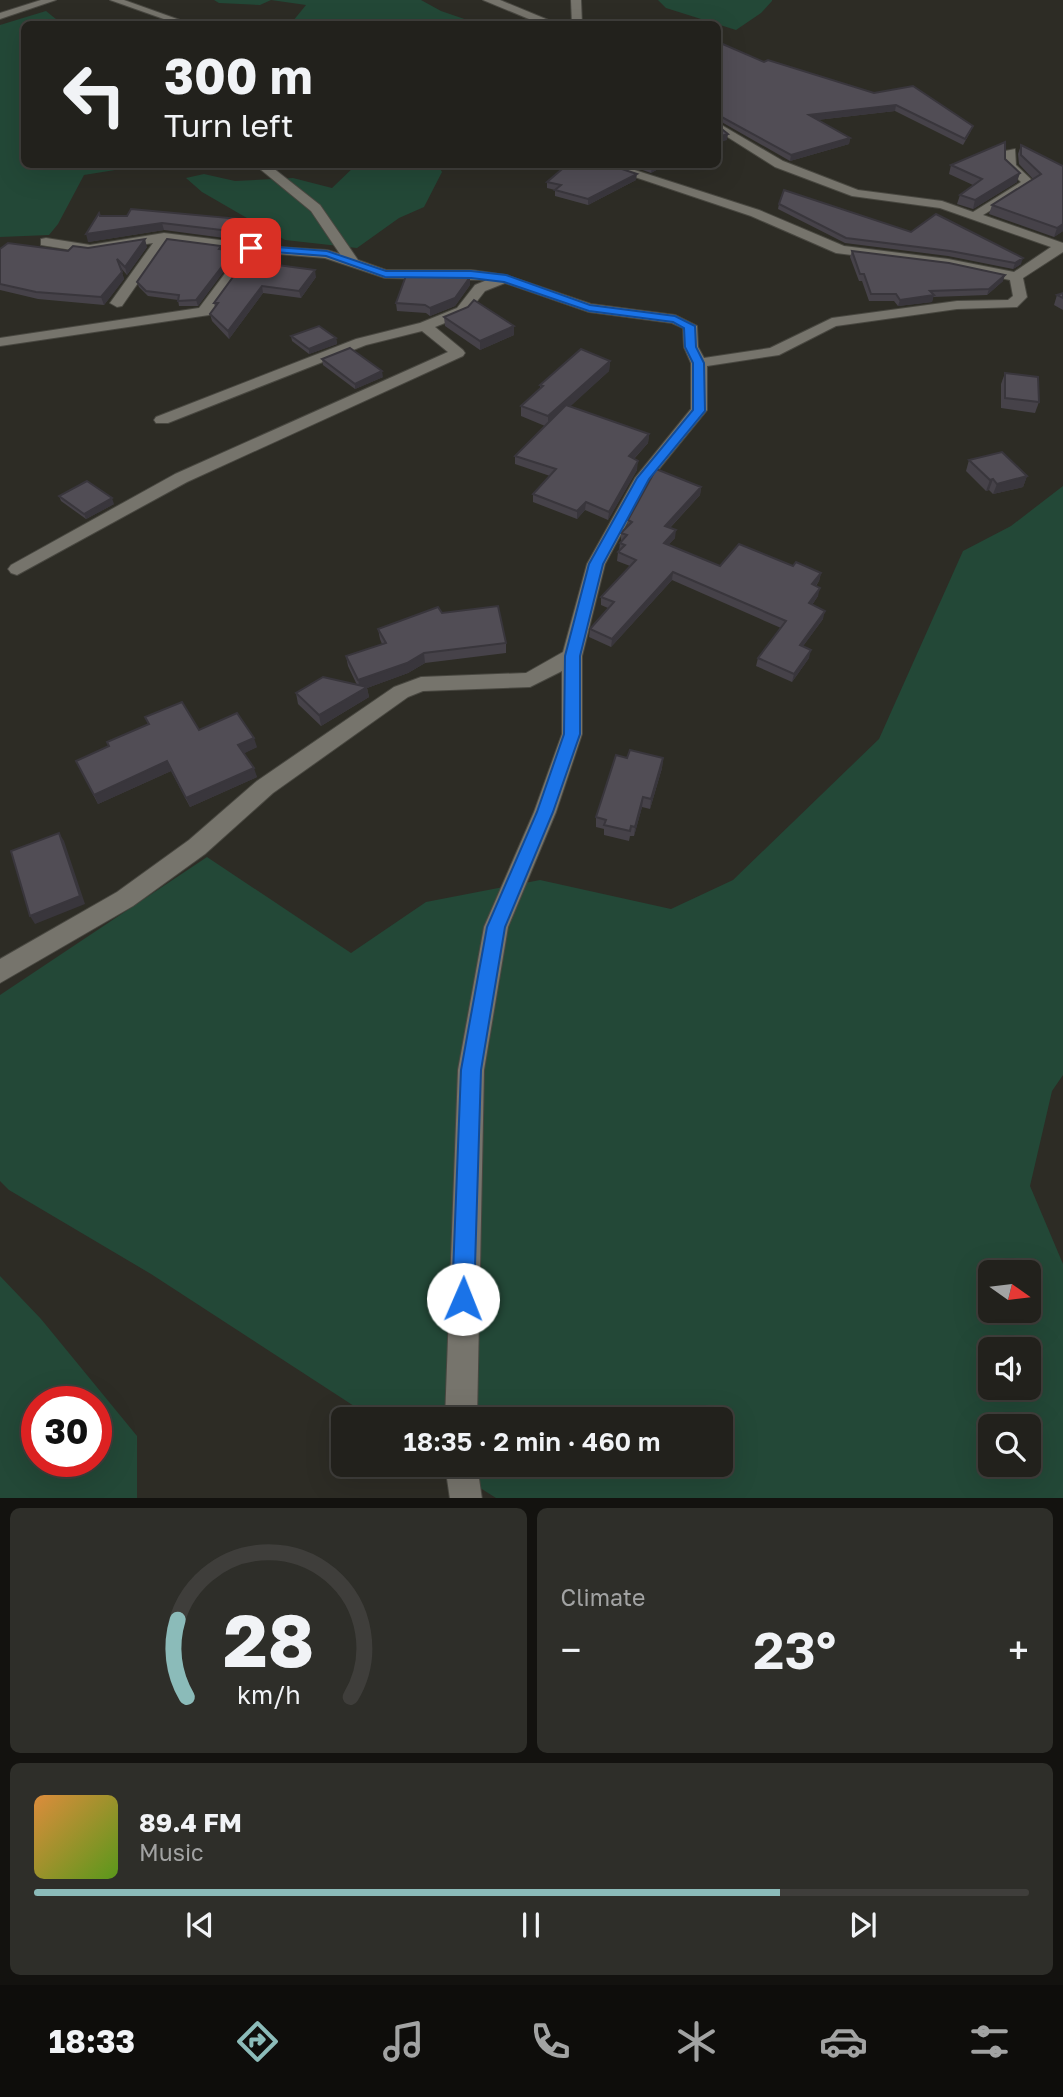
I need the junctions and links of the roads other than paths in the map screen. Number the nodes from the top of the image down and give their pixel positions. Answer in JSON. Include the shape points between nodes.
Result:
{"nodes":[{"id":1,"x":51,"y":0,"type":"edge"},
{"id":2,"x":115,"y":0,"type":"edge"},
{"id":3,"x":488,"y":0,"type":"edge"},
{"id":4,"x":576,"y":0,"type":"edge"},
{"id":5,"x":0,"y":16,"type":"edge"},
{"id":6,"x":177,"y":21,"type":"edge"},
{"id":7,"x":544,"y":21,"type":"edge"},
{"id":8,"x":577,"y":21,"type":"edge"},
{"id":9,"x":721,"y":127,"type":"edge"},
{"id":10,"x":1011,"y":151,"type":"dead end"},
{"id":11,"x":265,"y":168,"type":"edge"},
{"id":12,"x":614,"y":168,"type":"edge"},
{"id":13,"x":976,"y":216,"type":"junction"},
{"id":14,"x":164,"y":237,"type":"junction"},
{"id":15,"x":46,"y":242,"type":"dead end"},
{"id":16,"x":1062,"y":247,"type":"edge"},
{"id":17,"x":251,"y":248,"type":"junction"},
{"id":18,"x":351,"y":260,"type":"junction"},
{"id":19,"x":1016,"y":277,"type":"junction"},
{"id":20,"x":506,"y":279,"type":"junction"},
{"id":21,"x":117,"y":303,"type":"dead end"},
{"id":22,"x":425,"y":327,"type":"junction"},
{"id":23,"x":0,"y":342,"type":"edge"},
{"id":24,"x":699,"y":363,"type":"junction"},
{"id":25,"x":162,"y":420,"type":"dead end"},
{"id":26,"x":17,"y":569,"type":"dead end"},
{"id":27,"x":572,"y":656,"type":"junction"},
{"id":28,"x":0,"y":972,"type":"edge"},
{"id":29,"x":461,"y":1407,"type":"edge"},
{"id":30,"x":463,"y":1477,"type":"edge"},
{"id":31,"x":466,"y":1498,"type":"edge"}],
"edges":[{"from":1,"to":5,"type":"street"},
{"from":2,"to":6,"type":"street"},
{"from":3,"to":7,"type":"street"},
{"from":4,"to":8,"type":"street"},
{"from":9,"to":13,"type":"street","via":[[779,164],[856,192],[942,205]]},
{"from":10,"to":13,"type":"street","via":[[1010,166],[1029,183]]},
{"from":11,"to":18,"type":"street","via":[[316,208]]},
{"from":12,"to":19,"type":"street","via":[[755,213],[841,250],[948,262]]},
{"from":13,"to":16,"type":"street"},
{"from":14,"to":15,"type":"street","via":[[90,248]]},
{"from":14,"to":17,"type":"street"},
{"from":14,"to":21,"type":"street"},
{"from":16,"to":19,"type":"street"},
{"from":17,"to":18,"type":"street"},
{"from":17,"to":23,"type":"street","via":[[204,312]]},
{"from":18,"to":20,"type":"street","via":[[385,274],[471,274]]},
{"from":19,"to":24,"type":"street","via":[[1020,297],[1012,304],[957,305],[832,322],[774,352]]},
{"from":20,"to":22,"type":"street","via":[[480,288],[462,311]]},
{"from":20,"to":24,"type":"street","via":[[589,308],[675,319],[690,326],[691,347]]},
{"from":22,"to":25,"type":"street","via":[[361,342]]},
{"from":22,"to":26,"type":"street","via":[[458,353],[181,478]]},
{"from":24,"to":27,"type":"street","via":[[699,411],[643,478],[596,564]]},
{"from":27,"to":28,"type":"street","via":[[530,680],[421,684],[401,692],[265,787],[197,847],[125,899]]},
{"from":27,"to":29,"type":"street","via":[[572,734],[496,927],[471,1070]]},
{"from":30,"to":31,"type":"street"}]}
